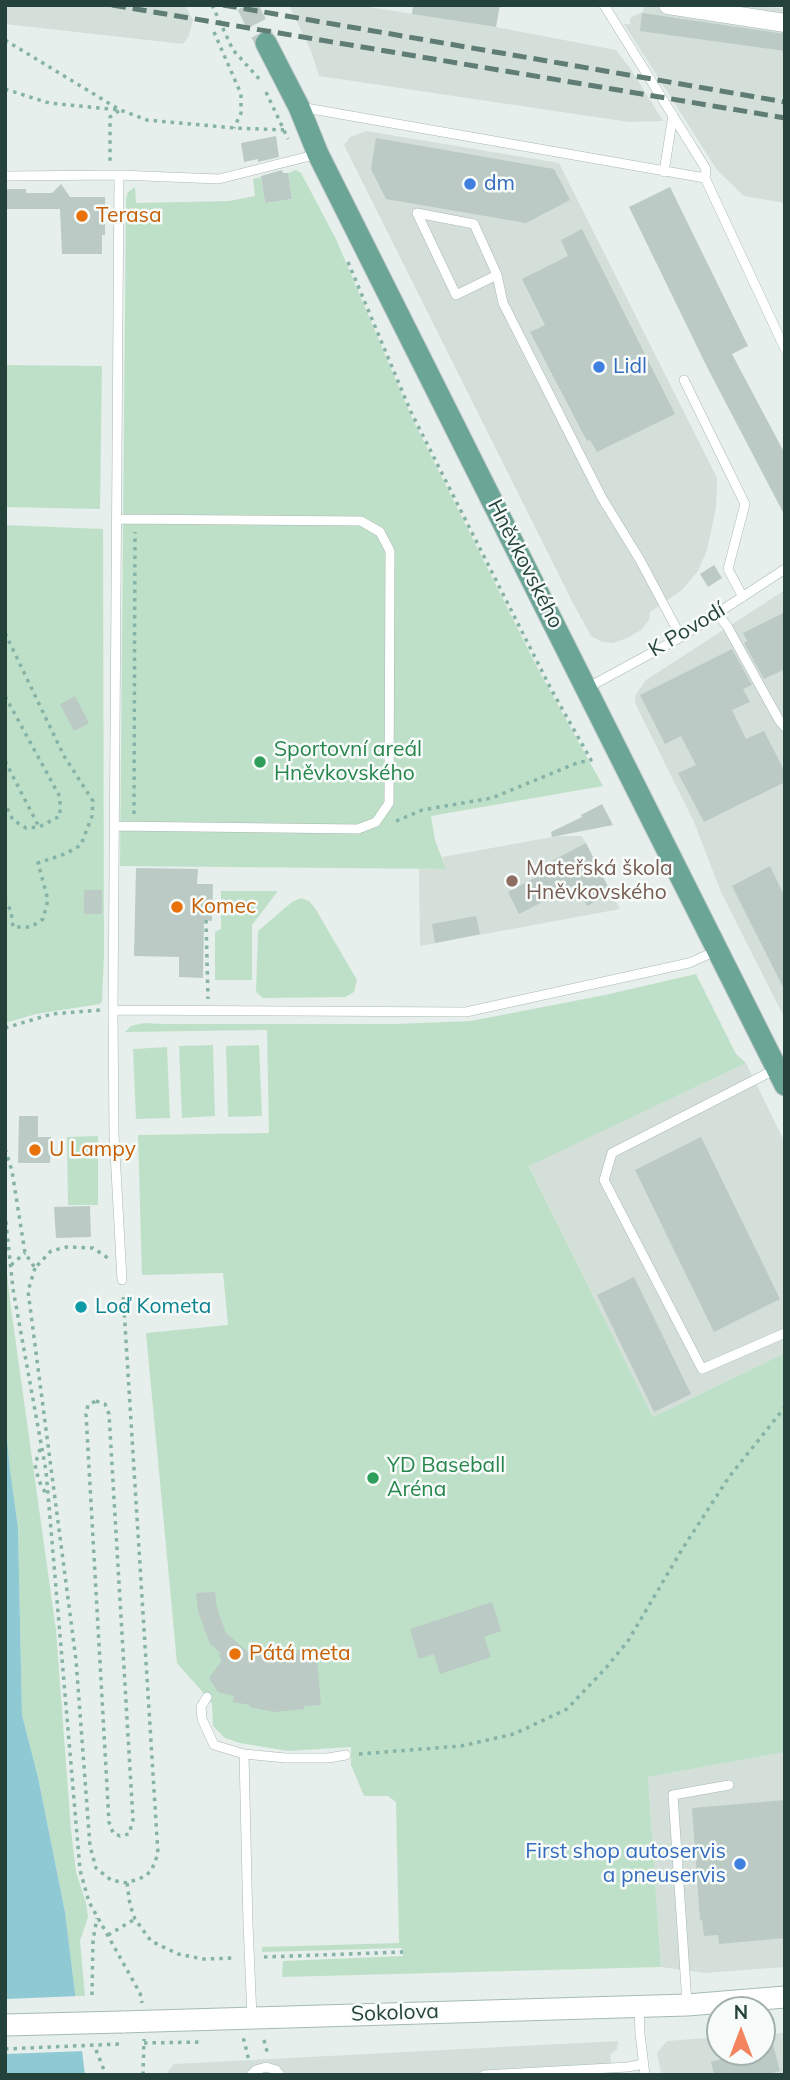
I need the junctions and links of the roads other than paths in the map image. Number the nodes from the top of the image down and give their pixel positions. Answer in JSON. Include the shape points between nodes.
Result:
{"nodes":[{"id":1,"x":604,"y":5,"type":"edge"},
{"id":2,"x":668,"y":5,"type":"edge"},
{"id":3,"x":785,"y":23,"type":"edge"},
{"id":4,"x":266,"y":43,"type":"tunnel mouth"},
{"id":5,"x":299,"y":107,"type":"junction"},
{"id":6,"x":673,"y":115,"type":"junction"},
{"id":7,"x":308,"y":157,"type":"junction"},
{"id":8,"x":664,"y":172,"type":"junction"},
{"id":9,"x":5,"y":176,"type":"edge"},
{"id":10,"x":115,"y":176,"type":"junction"},
{"id":11,"x":705,"y":178,"type":"junction"},
{"id":12,"x":497,"y":275,"type":"junction"},
{"id":13,"x":785,"y":349,"type":"edge"},
{"id":14,"x":684,"y":380,"type":"dead end"},
{"id":15,"x":117,"y":519,"type":"junction"},
{"id":16,"x":785,"y":569,"type":"edge"},
{"id":17,"x":743,"y":597,"type":"junction"},
{"id":18,"x":718,"y":613,"type":"junction"},
{"id":19,"x":681,"y":638,"type":"junction"},
{"id":20,"x":587,"y":688,"type":"junction"},
{"id":21,"x":783,"y":721,"type":"edge"},
{"id":22,"x":115,"y":826,"type":"junction"},
{"id":23,"x":717,"y":950,"type":"junction"},
{"id":24,"x":113,"y":1010,"type":"junction"},
{"id":25,"x":781,"y":1077,"type":"edge"},
{"id":26,"x":122,"y":1280,"type":"road end"},
{"id":27,"x":785,"y":1333,"type":"edge"},
{"id":28,"x":207,"y":1697,"type":"dead end"},
{"id":29,"x":244,"y":1754,"type":"junction"},
{"id":30,"x":346,"y":1755,"type":"road end"},
{"id":31,"x":729,"y":1785,"type":"dead end"},
{"id":32,"x":785,"y":1997,"type":"edge"},
{"id":33,"x":687,"y":2005,"type":"junction"},
{"id":34,"x":639,"y":2006,"type":"junction"},
{"id":35,"x":252,"y":2017,"type":"junction"},
{"id":36,"x":5,"y":2025,"type":"edge"},
{"id":37,"x":643,"y":2064,"type":"junction"},
{"id":38,"x":251,"y":2075,"type":"edge"},
{"id":39,"x":281,"y":2075,"type":"edge"},
{"id":40,"x":484,"y":2075,"type":"edge"},
{"id":41,"x":645,"y":2075,"type":"edge"}],
"edges":[{"from":1,"to":6,"type":"lane"},
{"from":2,"to":3,"type":"street"},
{"from":4,"to":5,"type":"main road","name":"Hněvkovského"},
{"from":5,"to":7,"type":"main road","name":"Hněvkovského"},
{"from":5,"to":8,"type":"lane"},
{"from":6,"to":8,"type":"lane"},
{"from":6,"to":11,"type":"lane","via":[[706,169]]},
{"from":7,"to":10,"type":"lane","via":[[219,179]]},
{"from":7,"to":20,"type":"main road","name":"Hněvkovského"},
{"from":8,"to":11,"type":"lane"},
{"from":9,"to":10,"type":"lane"},
{"from":10,"to":15,"type":"lane"},
{"from":11,"to":13,"type":"lane"},
{"from":12,"to":12,"type":"lane","via":[[474,224],[417,213],[456,295]]},
{"from":12,"to":19,"type":"lane","via":[[509,315],[602,498]]},
{"from":14,"to":17,"type":"lane","via":[[745,504],[728,569]]},
{"from":15,"to":22,"type":"lane"},
{"from":15,"to":22,"type":"lane","via":[[361,521],[380,532],[390,551],[389,803],[376,822],[358,829]]},
{"from":16,"to":17,"type":"lane","name":"K Povodí"},
{"from":17,"to":18,"type":"lane","name":"K Povodí"},
{"from":18,"to":19,"type":"lane","name":"K Povodí"},
{"from":18,"to":21,"type":"lane"},
{"from":19,"to":20,"type":"lane","name":"K Povodí"},
{"from":20,"to":23,"type":"main road","name":"Hněvkovského"},
{"from":22,"to":24,"type":"lane"},
{"from":23,"to":24,"type":"lane","via":[[689,963],[466,1012]]},
{"from":23,"to":25,"type":"main road","name":"Hněvkovského"},
{"from":24,"to":26,"type":"lane"},
{"from":25,"to":27,"type":"lane","via":[[612,1153],[604,1180],[702,1369]]},
{"from":28,"to":29,"type":"lane","via":[[201,1707],[202,1719],[214,1745]]},
{"from":29,"to":30,"type":"lane","via":[[286,1758]]},
{"from":29,"to":35,"type":"lane"},
{"from":31,"to":33,"type":"lane","via":[[673,1795]]},
{"from":32,"to":33,"type":"street","name":"Sokolova"},
{"from":33,"to":34,"type":"street","name":"Sokolova"},
{"from":34,"to":35,"type":"street","name":"Sokolova"},
{"from":34,"to":37,"type":"lane"},
{"from":35,"to":36,"type":"street","name":"Sokolova","bridge":true},
{"from":37,"to":40,"type":"lane"},
{"from":37,"to":41,"type":"lane"},
{"from":38,"to":39,"type":"lane","via":[[266,2067]]}]}
